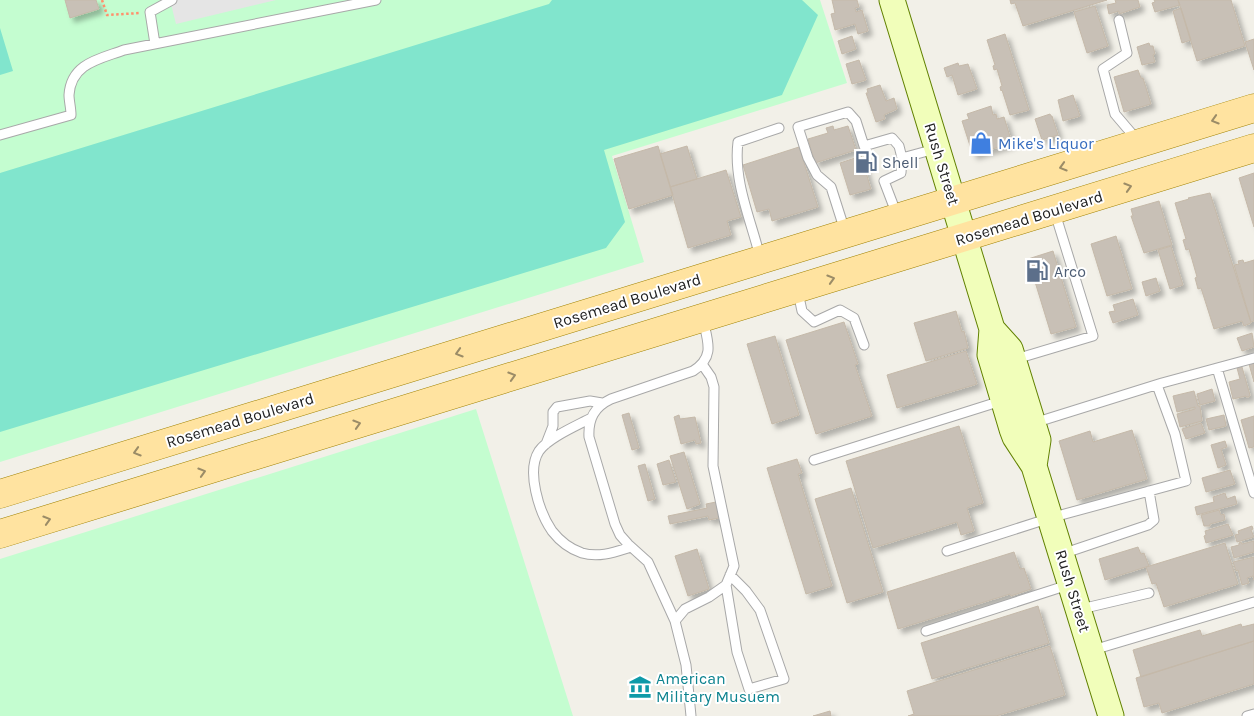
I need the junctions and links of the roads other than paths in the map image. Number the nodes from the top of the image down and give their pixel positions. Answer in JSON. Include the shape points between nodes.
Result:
{"nodes":[{"id":1,"x":172,"y":0,"type":"edge"},
{"id":2,"x":376,"y":0,"type":"edge"},
{"id":3,"x":893,"y":0,"type":"edge"},
{"id":4,"x":1119,"y":20,"type":"dead end"},
{"id":5,"x":155,"y":44,"type":"junction"},
{"id":6,"x":1254,"y":108,"type":"edge"},
{"id":7,"x":779,"y":128,"type":"dead end"},
{"id":8,"x":0,"y":135,"type":"edge"},
{"id":9,"x":1140,"y":143,"type":"junction"},
{"id":10,"x":938,"y":148,"type":"junction"},
{"id":11,"x":1254,"y":148,"type":"edge"},
{"id":12,"x":902,"y":158,"type":"junction"},
{"id":13,"x":954,"y":201,"type":"junction"},
{"id":14,"x":1054,"y":210,"type":"junction"},
{"id":15,"x":898,"y":218,"type":"junction"},
{"id":16,"x":846,"y":234,"type":"junction"},
{"id":17,"x":965,"y":238,"type":"junction"},
{"id":18,"x":761,"y":260,"type":"junction"},
{"id":19,"x":797,"y":289,"type":"junction"},
{"id":20,"x":702,"y":318,"type":"junction"},
{"id":21,"x":864,"y":345,"type":"dead end"},
{"id":22,"x":1254,"y":358,"type":"edge"},
{"id":23,"x":1004,"y":363,"type":"junction"},
{"id":24,"x":702,"y":364,"type":"junction"},
{"id":25,"x":1217,"y":368,"type":"junction"},
{"id":26,"x":1156,"y":385,"type":"junction"},
{"id":27,"x":1004,"y":400,"type":"junction"},
{"id":28,"x":602,"y":403,"type":"junction"},
{"id":29,"x":590,"y":418,"type":"junction"},
{"id":30,"x":1023,"y":426,"type":"junction"},
{"id":31,"x":546,"y":444,"type":"junction"},
{"id":32,"x":814,"y":460,"type":"dead end"},
{"id":33,"x":1149,"y":491,"type":"junction"},
{"id":34,"x":1254,"y":493,"type":"edge"},
{"id":35,"x":0,"y":494,"type":"edge"},
{"id":36,"x":1050,"y":518,"type":"junction"},
{"id":37,"x":0,"y":534,"type":"edge"},
{"id":38,"x":631,"y":547,"type":"junction"},
{"id":39,"x":947,"y":551,"type":"dead end"},
{"id":40,"x":1061,"y":554,"type":"junction"},
{"id":41,"x":730,"y":575,"type":"junction"},
{"id":42,"x":1070,"y":584,"type":"junction"},
{"id":43,"x":726,"y":585,"type":"junction"},
{"id":44,"x":1149,"y":593,"type":"dead end"},
{"id":45,"x":1254,"y":602,"type":"edge"},
{"id":46,"x":1078,"y":609,"type":"junction"},
{"id":47,"x":675,"y":621,"type":"junction"},
{"id":48,"x":926,"y":631,"type":"dead end"},
{"id":49,"x":1091,"y":651,"type":"junction"},
{"id":50,"x":1254,"y":714,"type":"edge"},
{"id":51,"x":691,"y":716,"type":"edge"},
{"id":52,"x":1111,"y":716,"type":"edge"},
{"id":53,"x":1248,"y":716,"type":"edge"}],
"edges":[{"from":1,"to":5,"type":"lane","via":[[150,12]]},
{"from":2,"to":5,"type":"lane"},
{"from":3,"to":10,"type":"street","name":"Rush Street"},
{"from":4,"to":9,"type":"lane","via":[[1127,53],[1103,69],[1115,114]]},
{"from":5,"to":8,"type":"lane","via":[[124,50],[85,64],[76,74],[69,94],[71,115]]},
{"from":6,"to":9,"type":"main road","name":"Rosemead Boulevard","one_way":true},
{"from":7,"to":18,"type":"lane","via":[[738,142],[736,159]]},
{"from":9,"to":13,"type":"main road","name":"Rosemead Boulevard","one_way":true},
{"from":10,"to":12,"type":"lane"},
{"from":10,"to":13,"type":"street","name":"Rush Street"},
{"from":14,"to":11,"type":"main road","name":"Rosemead Boulevard","one_way":true},
{"from":12,"to":15,"type":"lane","via":[[901,173],[884,180]]},
{"from":12,"to":16,"type":"lane","via":[[899,146],[892,138],[864,146],[856,121],[848,112],[798,127],[817,175],[831,187]]},
{"from":13,"to":15,"type":"main road","name":"Rosemead Boulevard"},
{"from":13,"to":17,"type":"street","name":"Rush Street"},
{"from":14,"to":17,"type":"main road","name":"Rosemead Boulevard"},
{"from":14,"to":23,"type":"lane","via":[[1093,336]]},
{"from":15,"to":16,"type":"main road","name":"Rosemead Boulevard"},
{"from":16,"to":18,"type":"main road","name":"Rosemead Boulevard"},
{"from":19,"to":17,"type":"main road","name":"Rosemead Boulevard","one_way":true},
{"from":17,"to":23,"type":"street","name":"Rush Street","via":[[992,329],[990,355]]},
{"from":18,"to":35,"type":"main road","name":"Rosemead Boulevard","one_way":true},
{"from":19,"to":20,"type":"main road","name":"Rosemead Boulevard"},
{"from":19,"to":21,"type":"lane","via":[[802,311],[814,322],[840,310],[854,318]]},
{"from":20,"to":24,"type":"lane","via":[[708,344]]},
{"from":37,"to":20,"type":"main road","name":"Rosemead Boulevard","one_way":true},
{"from":22,"to":25,"type":"lane"},
{"from":23,"to":27,"type":"street","name":"Rush Street"},
{"from":23,"to":30,"type":"street","name":"Rush Street"},
{"from":24,"to":28,"type":"lane","via":[[693,371]]},
{"from":24,"to":41,"type":"lane","via":[[711,376],[714,388],[713,466],[734,566]]},
{"from":25,"to":26,"type":"lane"},
{"from":25,"to":34,"type":"lane"},
{"from":26,"to":30,"type":"lane"},
{"from":26,"to":33,"type":"lane","via":[[1175,434],[1186,480]]},
{"from":27,"to":30,"type":"street","name":"Rush Street"},
{"from":27,"to":32,"type":"lane"},
{"from":28,"to":29,"type":"lane"},
{"from":28,"to":31,"type":"lane","via":[[590,401],[557,407]]},
{"from":29,"to":31,"type":"lane"},
{"from":29,"to":38,"type":"lane","via":[[589,437],[612,516],[620,535]]},
{"from":30,"to":36,"type":"street","name":"Rush Street","via":[[1038,440],[1034,466]]},
{"from":31,"to":38,"type":"lane","via":[[538,453],[532,472],[540,506],[551,530],[564,544],[581,552],[606,554]]},
{"from":33,"to":36,"type":"lane"},
{"from":33,"to":40,"type":"lane","via":[[1154,520],[1148,525]]},
{"from":36,"to":39,"type":"lane"},
{"from":36,"to":40,"type":"street","name":"Rush Street"},
{"from":38,"to":47,"type":"lane","via":[[648,562]]},
{"from":40,"to":42,"type":"street","name":"Rush Street"},
{"from":41,"to":43,"type":"lane"},
{"from":41,"to":43,"type":"lane","via":[[760,610],[784,679],[749,689],[737,652]]},
{"from":42,"to":46,"type":"street","name":"Rush Street"},
{"from":42,"to":48,"type":"lane"},
{"from":43,"to":47,"type":"lane","via":[[685,609]]},
{"from":44,"to":46,"type":"lane"},
{"from":45,"to":49,"type":"lane"},
{"from":46,"to":49,"type":"street","name":"Rush Street"},
{"from":47,"to":51,"type":"lane","via":[[686,665]]},
{"from":49,"to":52,"type":"street","name":"Rush Street"},
{"from":50,"to":53,"type":"lane"}]}
